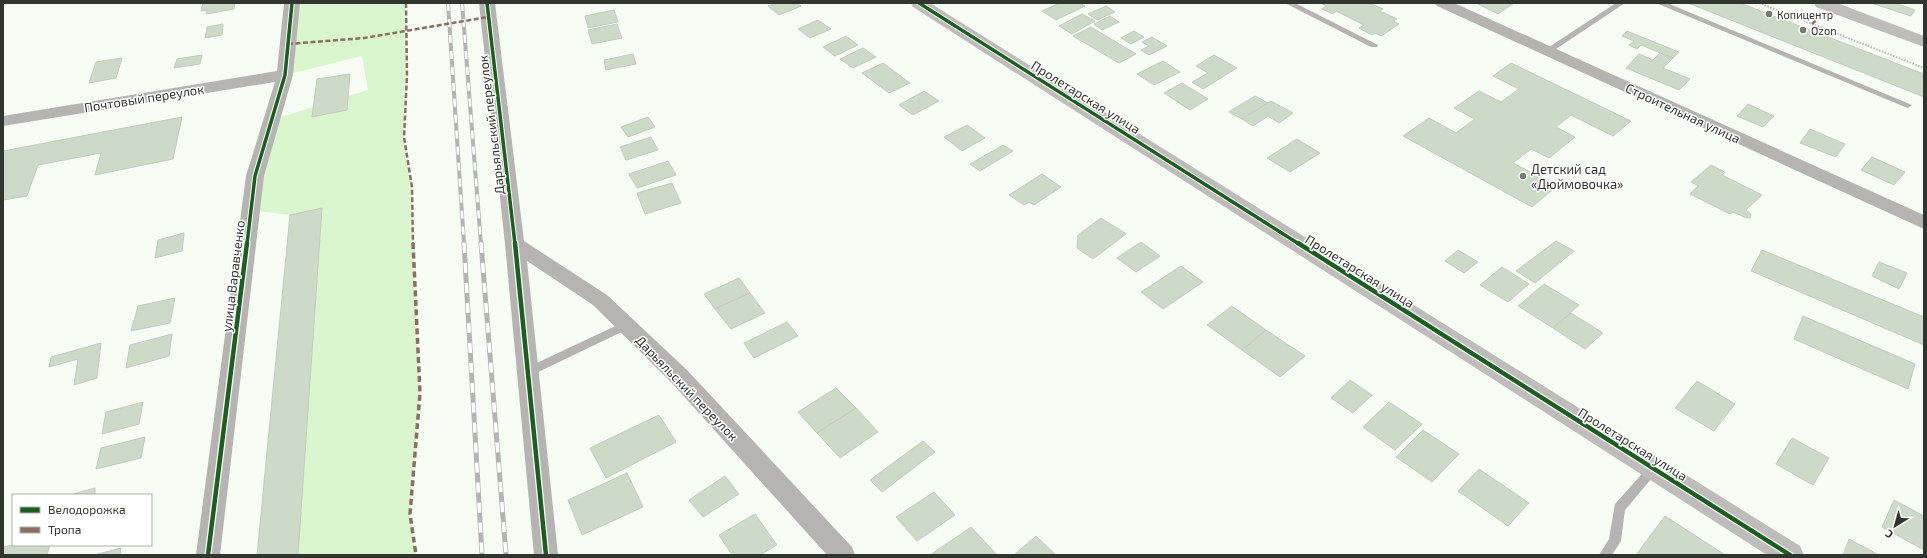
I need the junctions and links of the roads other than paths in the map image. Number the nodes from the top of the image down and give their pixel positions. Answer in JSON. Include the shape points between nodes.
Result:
{"nodes":[{"id":1,"x":292,"y":3,"type":"edge"},
{"id":2,"x":487,"y":3,"type":"edge"},
{"id":3,"x":919,"y":3,"type":"edge"},
{"id":4,"x":1289,"y":3,"type":"edge"},
{"id":5,"x":1442,"y":3,"type":"edge"},
{"id":6,"x":1621,"y":3,"type":"edge"},
{"id":7,"x":1660,"y":3,"type":"edge"},
{"id":8,"x":1822,"y":3,"type":"edge"},
{"id":9,"x":1924,"y":42,"type":"edge"},
{"id":10,"x":1374,"y":45,"type":"dead end"},
{"id":11,"x":1547,"y":51,"type":"junction"},
{"id":12,"x":285,"y":75,"type":"junction"},
{"id":13,"x":1908,"y":105,"type":"dead end"},
{"id":14,"x":3,"y":121,"type":"edge"},
{"id":15,"x":1924,"y":223,"type":"edge"},
{"id":16,"x":515,"y":244,"type":"junction"},
{"id":17,"x":626,"y":325,"type":"junction"},
{"id":18,"x":528,"y":372,"type":"junction"},
{"id":19,"x":1653,"y":469,"type":"junction"},
{"id":20,"x":208,"y":555,"type":"edge"},
{"id":21,"x":546,"y":555,"type":"edge"},
{"id":22,"x":843,"y":555,"type":"edge"},
{"id":23,"x":1605,"y":555,"type":"edge"},
{"id":24,"x":1790,"y":555,"type":"edge"}],
"edges":[{"from":1,"to":12,"type":"street","name":"улица Варавченко"},
{"from":2,"to":16,"type":"street","name":"Дарьяльский переулок"},
{"from":3,"to":19,"type":"street","name":"Пролетарская улица"},
{"from":4,"to":10,"type":"lane"},
{"from":5,"to":11,"type":"street","name":"Строительная улица"},
{"from":6,"to":11,"type":"lane"},
{"from":7,"to":13,"type":"lane"},
{"from":8,"to":9,"type":"street"},
{"from":11,"to":15,"type":"street","name":"Строительная улица"},
{"from":12,"to":14,"type":"street","name":"Почтовый переулок"},
{"from":12,"to":20,"type":"street","name":"улица Варавченко","via":[[255,176]]},
{"from":16,"to":17,"type":"street","name":"Дарьяльский переулок","via":[[600,300]]},
{"from":16,"to":18,"type":"street"},
{"from":17,"to":18,"type":"lane"},
{"from":17,"to":22,"type":"street","name":"Дарьяльский переулок","via":[[679,376]]},
{"from":18,"to":21,"type":"street"},
{"from":19,"to":23,"type":"lane","via":[[1619,508],[1615,541]]},
{"from":19,"to":24,"type":"street","name":"Пролетарская улица"}]}
